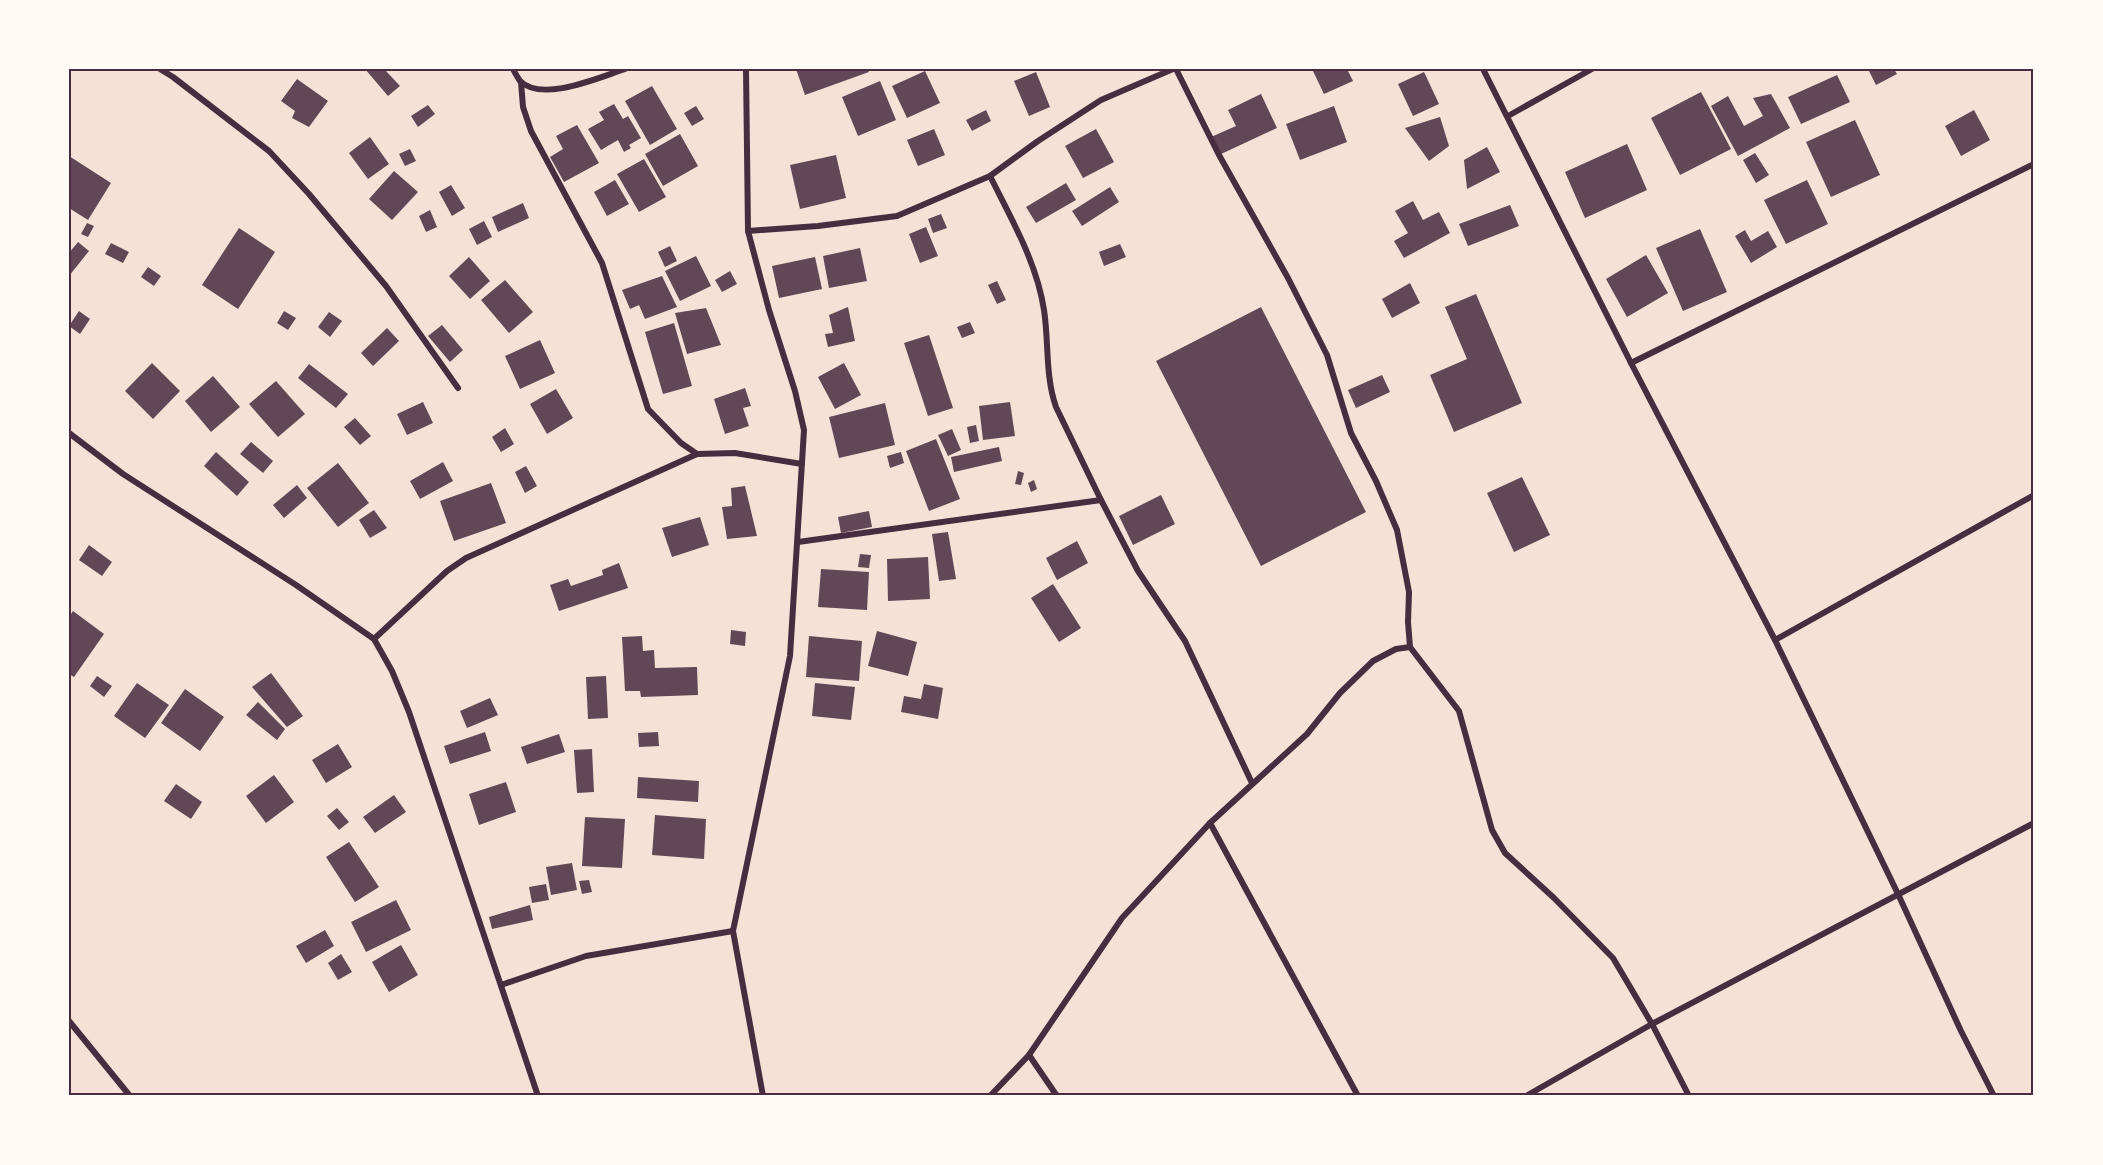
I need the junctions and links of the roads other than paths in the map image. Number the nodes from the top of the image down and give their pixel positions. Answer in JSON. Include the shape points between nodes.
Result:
{"nodes":[{"id":1,"x":160,"y":69,"type":"edge"},
{"id":2,"x":513,"y":69,"type":"edge"},
{"id":3,"x":625,"y":69,"type":"edge"},
{"id":4,"x":746,"y":69,"type":"edge"},
{"id":5,"x":1175,"y":69,"type":"edge"},
{"id":6,"x":1482,"y":69,"type":"edge"},
{"id":7,"x":1592,"y":69,"type":"edge"},
{"id":8,"x":521,"y":82,"type":"junction"},
{"id":9,"x":1508,"y":116,"type":"junction"},
{"id":10,"x":2034,"y":164,"type":"edge"},
{"id":11,"x":990,"y":176,"type":"junction"},
{"id":12,"x":748,"y":231,"type":"junction"},
{"id":13,"x":1631,"y":363,"type":"junction"},
{"id":14,"x":459,"y":388,"type":"dead end"},
{"id":15,"x":69,"y":433,"type":"edge"},
{"id":16,"x":697,"y":454,"type":"junction"},
{"id":17,"x":802,"y":464,"type":"junction"},
{"id":18,"x":2034,"y":495,"type":"edge"},
{"id":19,"x":1101,"y":500,"type":"junction"},
{"id":20,"x":798,"y":542,"type":"junction"},
{"id":21,"x":374,"y":639,"type":"junction"},
{"id":22,"x":1775,"y":640,"type":"junction"},
{"id":23,"x":1410,"y":647,"type":"junction"},
{"id":24,"x":1251,"y":783,"type":"junction"},
{"id":25,"x":1210,"y":823,"type":"junction"},
{"id":26,"x":2034,"y":823,"type":"edge"},
{"id":27,"x":1898,"y":894,"type":"junction"},
{"id":28,"x":733,"y":931,"type":"junction"},
{"id":29,"x":501,"y":984,"type":"junction"},
{"id":30,"x":69,"y":1021,"type":"edge"},
{"id":31,"x":1652,"y":1024,"type":"junction"},
{"id":32,"x":1029,"y":1055,"type":"junction"},
{"id":33,"x":130,"y":1096,"type":"edge"},
{"id":34,"x":538,"y":1096,"type":"edge"},
{"id":35,"x":763,"y":1096,"type":"edge"},
{"id":36,"x":990,"y":1096,"type":"edge"},
{"id":37,"x":1057,"y":1096,"type":"edge"},
{"id":38,"x":1358,"y":1096,"type":"edge"},
{"id":39,"x":1526,"y":1096,"type":"edge"},
{"id":40,"x":1689,"y":1096,"type":"edge"},
{"id":41,"x":1994,"y":1096,"type":"edge"}],
"edges":[{"from":1,"to":14,"type":"street","via":[[269,151],[285,168],[386,286]]},
{"from":2,"to":8,"type":"street"},
{"from":3,"to":8,"type":"street","via":[[550,90],[535,89]]},
{"from":4,"to":12,"type":"street"},
{"from":5,"to":11,"type":"street","via":[[1101,100]]},
{"from":5,"to":23,"type":"street","via":[[1327,356],[1351,433],[1397,530],[1409,592]]},
{"from":6,"to":9,"type":"street"},
{"from":7,"to":9,"type":"street"},
{"from":8,"to":16,"type":"street","via":[[523,107],[531,131],[602,262],[648,409]]},
{"from":9,"to":13,"type":"street"},
{"from":10,"to":13,"type":"street"},
{"from":11,"to":12,"type":"street","via":[[897,216]]},
{"from":11,"to":19,"type":"street","via":[[1036,278],[1044,310],[1050,392]]},
{"from":12,"to":17,"type":"street","via":[[795,391],[804,430]]},
{"from":13,"to":22,"type":"street"},
{"from":15,"to":21,"type":"street","via":[[123,474]]},
{"from":16,"to":17,"type":"street","via":[[735,453]]},
{"from":16,"to":21,"type":"street","via":[[466,558]]},
{"from":17,"to":20,"type":"street"},
{"from":18,"to":22,"type":"street"},
{"from":19,"to":20,"type":"street"},
{"from":19,"to":24,"type":"street","via":[[1138,571],[1185,641]]},
{"from":20,"to":28,"type":"street","via":[[790,656]]},
{"from":21,"to":29,"type":"street","via":[[410,712]]},
{"from":22,"to":27,"type":"street"},
{"from":23,"to":24,"type":"street","via":[[1396,649],[1373,661],[1340,693],[1307,734]]},
{"from":23,"to":31,"type":"street","via":[[1459,711],[1492,830],[1505,853],[1613,958]]},
{"from":24,"to":25,"type":"street"},
{"from":25,"to":32,"type":"street","via":[[1122,918]]},
{"from":25,"to":38,"type":"street"},
{"from":26,"to":27,"type":"street"},
{"from":27,"to":31,"type":"street"},
{"from":27,"to":41,"type":"street"},
{"from":28,"to":29,"type":"street","via":[[586,956]]},
{"from":28,"to":35,"type":"street"},
{"from":29,"to":34,"type":"street"},
{"from":30,"to":33,"type":"street"},
{"from":31,"to":39,"type":"street"},
{"from":31,"to":40,"type":"street"},
{"from":32,"to":36,"type":"street"},
{"from":32,"to":37,"type":"street"}]}
